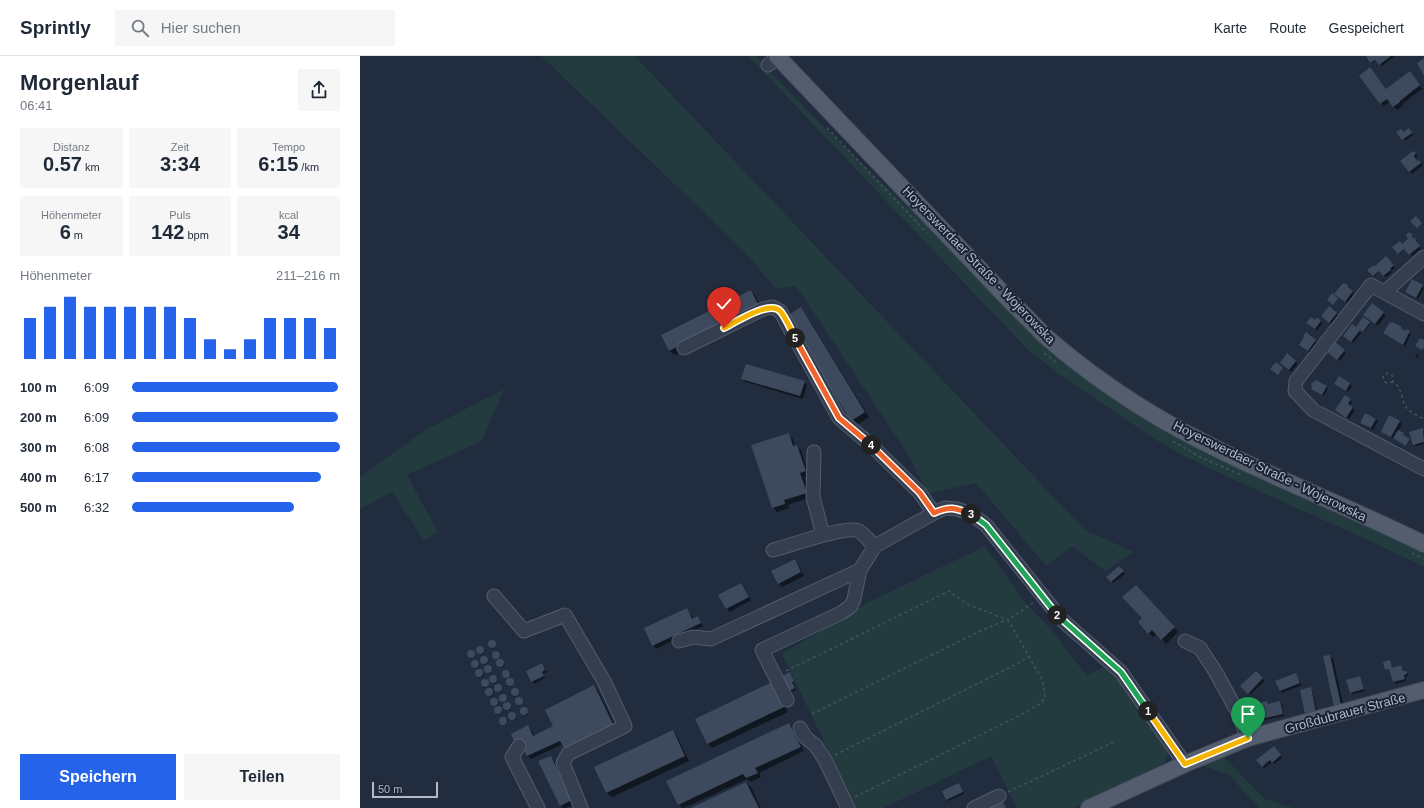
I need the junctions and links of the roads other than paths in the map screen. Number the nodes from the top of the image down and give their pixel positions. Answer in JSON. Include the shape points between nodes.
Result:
{"nodes":[{"id":1,"x":776,"y":58,"type":"edge"},
{"id":2,"x":1424,"y":257,"type":"edge"},
{"id":3,"x":1385,"y":292,"type":"junction"},
{"id":4,"x":1424,"y":314,"type":"edge"},
{"id":5,"x":684,"y":348,"type":"dead end"},
{"id":6,"x":814,"y":452,"type":"dead end"},
{"id":7,"x":1422,"y":466,"type":"edge"},
{"id":8,"x":934,"y":513,"type":"junction"},
{"id":9,"x":823,"y":535,"type":"junction"},
{"id":10,"x":875,"y":546,"type":"junction"},
{"id":11,"x":1418,"y":549,"type":"edge"},
{"id":12,"x":773,"y":550,"type":"dead end"},
{"id":13,"x":860,"y":570,"type":"junction"},
{"id":14,"x":494,"y":596,"type":"dead end"},
{"id":15,"x":679,"y":641,"type":"dead end"},
{"id":16,"x":1185,"y":641,"type":"dead end"},
{"id":17,"x":1424,"y":690,"type":"edge"},
{"id":18,"x":787,"y":700,"type":"dead end"},
{"id":19,"x":800,"y":728,"type":"dead end"},
{"id":20,"x":1248,"y":738,"type":"junction"},
{"id":21,"x":519,"y":746,"type":"dead end"},
{"id":22,"x":1185,"y":764,"type":"junction"},
{"id":23,"x":999,"y":796,"type":"road end"},
{"id":24,"x":849,"y":804,"type":"edge"},
{"id":25,"x":538,"y":808,"type":"edge"},
{"id":26,"x":581,"y":808,"type":"edge"},
{"id":27,"x":974,"y":808,"type":"edge"},
{"id":28,"x":1089,"y":808,"type":"edge"}],
"edges":[{"from":1,"to":11,"type":"main road","name":"Hoyerswerdaer Straße - Wojerowska","via":[[1013,304],[1046,336],[1083,366],[1166,422]]},
{"from":2,"to":3,"type":"street"},
{"from":3,"to":4,"type":"street"},
{"from":3,"to":7,"type":"street","via":[[1371,285],[1296,381],[1295,391],[1313,410]]},
{"from":5,"to":8,"type":"street","via":[[763,308],[772,307],[780,311],[839,418],[920,493]]},
{"from":6,"to":9,"type":"street","via":[[812,497]]},
{"from":8,"to":10,"type":"street"},
{"from":8,"to":22,"type":"street","via":[[945,508],[956,509],[971,514],[986,525],[1062,620],[1121,672]]},
{"from":9,"to":10,"type":"street","via":[[850,529],[858,531]]},
{"from":9,"to":12,"type":"street"},
{"from":10,"to":13,"type":"street"},
{"from":13,"to":15,"type":"street","via":[[711,639],[693,637]]},
{"from":13,"to":18,"type":"street","via":[[851,606],[762,650]]},
{"from":14,"to":26,"type":"street","via":[[524,631],[565,615],[604,681],[625,726],[568,754],[563,763]]},
{"from":16,"to":20,"type":"street","via":[[1200,648],[1215,671],[1236,709]]},
{"from":17,"to":20,"type":"main road","name":"Großdubrauer Straße"},
{"from":19,"to":24,"type":"street","via":[[805,737],[816,746]]},
{"from":20,"to":22,"type":"main road","name":"Großdubrauer Straße"},
{"from":21,"to":25,"type":"street","via":[[512,757]]},
{"from":22,"to":28,"type":"main road","name":"Großdubrauer Straße"},
{"from":23,"to":27,"type":"street"}]}
